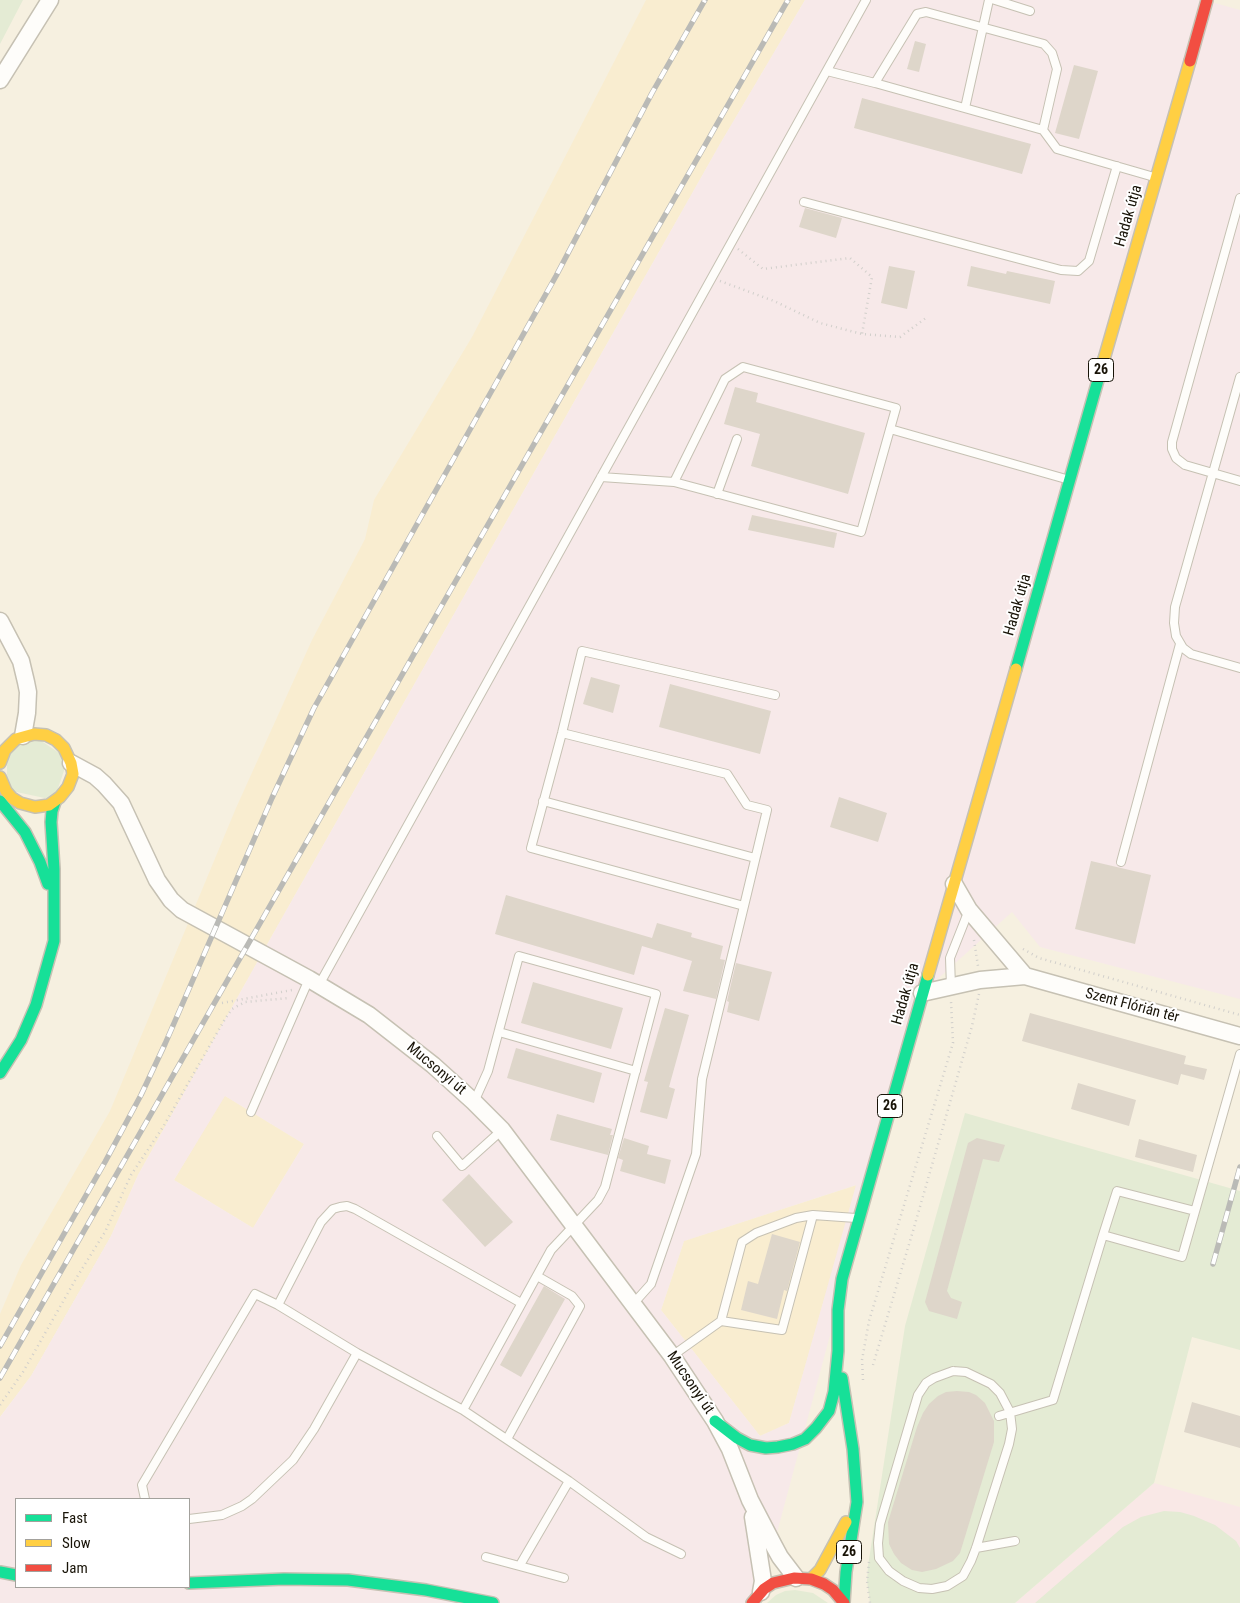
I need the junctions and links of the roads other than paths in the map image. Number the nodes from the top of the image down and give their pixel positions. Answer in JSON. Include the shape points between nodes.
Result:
{"nodes":[{"id":1,"x":50,"y":0,"type":"edge"},
{"id":2,"x":866,"y":0,"type":"edge"},
{"id":3,"x":989,"y":0,"type":"edge"},
{"id":4,"x":995,"y":0,"type":"edge"},
{"id":5,"x":1207,"y":0,"type":"edge"},
{"id":6,"x":1030,"y":11,"type":"dead end"},
{"id":7,"x":983,"y":26,"type":"junction"},
{"id":8,"x":827,"y":71,"type":"junction"},
{"id":9,"x":0,"y":80,"type":"edge"},
{"id":10,"x":875,"y":83,"type":"junction"},
{"id":11,"x":965,"y":108,"type":"junction"},
{"id":12,"x":1044,"y":130,"type":"junction"},
{"id":13,"x":1117,"y":166,"type":"junction"},
{"id":14,"x":1156,"y":177,"type":"junction"},
{"id":15,"x":1240,"y":198,"type":"edge"},
{"id":16,"x":804,"y":202,"type":"dead end"},
{"id":17,"x":1240,"y":377,"type":"edge"},
{"id":18,"x":890,"y":429,"type":"junction"},
{"id":19,"x":737,"y":439,"type":"dead end"},
{"id":20,"x":1213,"y":473,"type":"junction"},
{"id":21,"x":601,"y":477,"type":"junction"},
{"id":22,"x":1070,"y":480,"type":"junction"},
{"id":23,"x":1240,"y":481,"type":"edge"},
{"id":24,"x":674,"y":482,"type":"junction"},
{"id":25,"x":718,"y":494,"type":"junction"},
{"id":26,"x":0,"y":621,"type":"edge"},
{"id":27,"x":1180,"y":644,"type":"junction"},
{"id":28,"x":1240,"y":668,"type":"edge"},
{"id":29,"x":28,"y":692,"type":"junction"},
{"id":30,"x":775,"y":695,"type":"dead end"},
{"id":31,"x":562,"y":733,"type":"junction"},
{"id":32,"x":46,"y":735,"type":"junction"},
{"id":33,"x":23,"y":736,"type":"junction"},
{"id":34,"x":1,"y":758,"type":"edge"},
{"id":35,"x":71,"y":763,"type":"junction"},
{"id":36,"x":0,"y":777,"type":"edge"},
{"id":37,"x":104,"y":784,"type":"junction"},
{"id":38,"x":68,"y":787,"type":"junction"},
{"id":39,"x":0,"y":801,"type":"edge"},
{"id":40,"x":544,"y":801,"type":"junction"},
{"id":41,"x":55,"y":802,"type":"junction"},
{"id":42,"x":29,"y":806,"type":"junction"},
{"id":43,"x":51,"y":839,"type":"junction"},
{"id":44,"x":755,"y":858,"type":"junction"},
{"id":45,"x":1121,"y":862,"type":"dead end"},
{"id":46,"x":954,"y":884,"type":"junction"},
{"id":47,"x":744,"y":906,"type":"junction"},
{"id":48,"x":54,"y":907,"type":"junction"},
{"id":49,"x":969,"y":910,"type":"junction"},
{"id":50,"x":1025,"y":976,"type":"junction"},
{"id":51,"x":311,"y":984,"type":"junction"},
{"id":52,"x":951,"y":986,"type":"junction"},
{"id":53,"x":922,"y":993,"type":"junction"},
{"id":54,"x":498,"y":1032,"type":"junction"},
{"id":55,"x":1240,"y":1036,"type":"edge"},
{"id":56,"x":1240,"y":1054,"type":"edge"},
{"id":57,"x":636,"y":1071,"type":"junction"},
{"id":58,"x":0,"y":1073,"type":"edge"},
{"id":59,"x":474,"y":1102,"type":"junction"},
{"id":60,"x":251,"y":1112,"type":"dead end"},
{"id":61,"x":502,"y":1130,"type":"junction"},
{"id":62,"x":437,"y":1136,"type":"dead end"},
{"id":63,"x":1195,"y":1211,"type":"junction"},
{"id":64,"x":812,"y":1215,"type":"junction"},
{"id":65,"x":858,"y":1219,"type":"junction"},
{"id":66,"x":575,"y":1226,"type":"junction"},
{"id":67,"x":1104,"y":1235,"type":"junction"},
{"id":68,"x":537,"y":1276,"type":"junction"},
{"id":69,"x":521,"y":1303,"type":"junction"},
{"id":70,"x":633,"y":1304,"type":"junction"},
{"id":71,"x":278,"y":1306,"type":"junction"},
{"id":72,"x":721,"y":1321,"type":"junction"},
{"id":73,"x":838,"y":1351,"type":"junction"},
{"id":74,"x":357,"y":1353,"type":"junction"},
{"id":75,"x":672,"y":1356,"type":"junction"},
{"id":76,"x":464,"y":1410,"type":"junction"},
{"id":77,"x":1010,"y":1412,"type":"junction"},
{"id":78,"x":999,"y":1416,"type":"dead end"},
{"id":79,"x":715,"y":1421,"type":"junction"},
{"id":80,"x":507,"y":1440,"type":"junction"},
{"id":81,"x":569,"y":1481,"type":"junction"},
{"id":82,"x":145,"y":1498,"type":"edge"},
{"id":83,"x":750,"y":1500,"type":"junction"},
{"id":84,"x":856,"y":1502,"type":"junction"},
{"id":85,"x":190,"y":1519,"type":"edge"},
{"id":86,"x":1015,"y":1541,"type":"dead end"},
{"id":87,"x":976,"y":1548,"type":"junction"},
{"id":88,"x":681,"y":1554,"type":"dead end"},
{"id":89,"x":486,"y":1556,"type":"dead end"},
{"id":90,"x":520,"y":1565,"type":"junction"},
{"id":91,"x":0,"y":1572,"type":"edge"},
{"id":92,"x":15,"y":1575,"type":"edge"},
{"id":93,"x":564,"y":1578,"type":"dead end"},
{"id":94,"x":804,"y":1578,"type":"junction"},
{"id":95,"x":190,"y":1582,"type":"edge"},
{"id":96,"x":757,"y":1597,"type":"edge"},
{"id":97,"x":493,"y":1603,"type":"edge"},
{"id":98,"x":844,"y":1603,"type":"edge"}],
"edges":[{"from":1,"to":9,"type":"street"},
{"from":2,"to":8,"type":"lane"},
{"from":3,"to":7,"type":"lane"},
{"from":4,"to":6,"type":"lane"},
{"from":5,"to":14,"type":"main road","name":"Hadak útja","number":"26"},
{"from":7,"to":10,"type":"lane","via":[[926,12],[917,14]]},
{"from":7,"to":11,"type":"lane"},
{"from":7,"to":12,"type":"lane","via":[[1044,44],[1052,52],[1057,69]]},
{"from":8,"to":10,"type":"lane"},
{"from":8,"to":21,"type":"lane"},
{"from":10,"to":11,"type":"lane"},
{"from":11,"to":12,"type":"lane"},
{"from":12,"to":13,"type":"lane","via":[[1057,149]]},
{"from":13,"to":14,"type":"lane"},
{"from":13,"to":16,"type":"lane","via":[[1089,261],[1078,271],[1061,270]]},
{"from":14,"to":22,"type":"main road","name":"Hadak útja","number":"26"},
{"from":15,"to":20,"type":"lane","via":[[1172,442],[1180,462]]},
{"from":17,"to":20,"type":"lane"},
{"from":18,"to":22,"type":"lane"},
{"from":18,"to":24,"type":"lane","via":[[896,408],[743,367],[725,379]]},
{"from":18,"to":25,"type":"lane","via":[[861,532]]},
{"from":19,"to":25,"type":"lane"},
{"from":20,"to":23,"type":"lane"},
{"from":20,"to":27,"type":"lane","via":[[1175,607],[1175,629]]},
{"from":21,"to":24,"type":"lane"},
{"from":21,"to":51,"type":"lane"},
{"from":22,"to":46,"type":"main road","name":"Hadak útja","number":"26"},
{"from":24,"to":25,"type":"lane"},
{"from":26,"to":29,"type":"street","via":[[21,661]]},
{"from":27,"to":28,"type":"lane","via":[[1191,654]]},
{"from":27,"to":45,"type":"lane"},
{"from":29,"to":32,"type":"street"},
{"from":29,"to":33,"type":"street"},
{"from":30,"to":31,"type":"lane","via":[[582,651]]},
{"from":31,"to":40,"type":"lane"},
{"from":31,"to":44,"type":"lane","via":[[727,774],[747,805],[766,810]]},
{"from":32,"to":33,"type":"main road"},
{"from":32,"to":35,"type":"main road","via":[[64,748]]},
{"from":33,"to":34,"type":"main road","via":[[8,746]]},
{"from":35,"to":37,"type":"street","name":"Mucsonyi út"},
{"from":35,"to":38,"type":"main road","via":[[73,774]]},
{"from":36,"to":42,"type":"main road","via":[[12,798]]},
{"from":37,"to":38,"type":"street","via":[[82,782]]},
{"from":37,"to":51,"type":"street","name":"Mucsonyi út","via":[[121,803],[157,880],[171,900],[182,910]]},
{"from":38,"to":41,"type":"main road"},
{"from":39,"to":48,"type":"main road","via":[[34,848]]},
{"from":40,"to":44,"type":"lane"},
{"from":40,"to":47,"type":"lane","via":[[531,848]]},
{"from":41,"to":42,"type":"main road"},
{"from":41,"to":43,"type":"main road"},
{"from":42,"to":43,"type":"main road","via":[[43,820]]},
{"from":43,"to":48,"type":"main road"},
{"from":44,"to":47,"type":"lane"},
{"from":46,"to":49,"type":"street"},
{"from":46,"to":53,"type":"main road","name":"Hadak útja","number":"26"},
{"from":47,"to":70,"type":"lane","via":[[702,1080],[696,1154],[651,1284]]},
{"from":48,"to":58,"type":"main road","via":[[54,940],[36,1005],[21,1040]]},
{"from":49,"to":50,"type":"street"},
{"from":49,"to":52,"type":"lane","via":[[950,958]]},
{"from":50,"to":52,"type":"street","name":"Szent Flórián tér"},
{"from":50,"to":55,"type":"street","name":"Szent Flórián tér"},
{"from":51,"to":59,"type":"street","name":"Mucsonyi út","via":[[369,1015]]},
{"from":51,"to":60,"type":"lane","via":[[300,998]]},
{"from":52,"to":53,"type":"street","name":"Szent Flórián tér"},
{"from":53,"to":65,"type":"main road","name":"Hadak útja","number":"26"},
{"from":54,"to":57,"type":"lane"},
{"from":54,"to":57,"type":"lane","via":[[519,956],[656,994]]},
{"from":54,"to":59,"type":"lane","via":[[488,1071]]},
{"from":56,"to":63,"type":"lane"},
{"from":57,"to":66,"type":"lane","via":[[605,1187]]},
{"from":59,"to":61,"type":"street","name":"Mucsonyi út"},
{"from":61,"to":62,"type":"lane","via":[[462,1166]]},
{"from":61,"to":66,"type":"street","name":"Mucsonyi út"},
{"from":63,"to":67,"type":"lane","via":[[1117,1191]]},
{"from":63,"to":67,"type":"lane","via":[[1182,1258]]},
{"from":64,"to":65,"type":"lane"},
{"from":64,"to":72,"type":"lane","via":[[776,1225],[742,1242]]},
{"from":64,"to":72,"type":"lane","via":[[782,1330]]},
{"from":65,"to":73,"type":"main road","number":"26","via":[[842,1279]]},
{"from":66,"to":68,"type":"lane","via":[[551,1250]]},
{"from":66,"to":70,"type":"street","name":"Mucsonyi út"},
{"from":67,"to":77,"type":"lane","via":[[1053,1400]]},
{"from":68,"to":69,"type":"lane"},
{"from":68,"to":80,"type":"lane","via":[[572,1296],[580,1306]]},
{"from":69,"to":71,"type":"lane","via":[[355,1209],[340,1206],[332,1209],[321,1222]]},
{"from":69,"to":76,"type":"lane"},
{"from":70,"to":75,"type":"street","name":"Mucsonyi út"},
{"from":71,"to":74,"type":"lane"},
{"from":71,"to":82,"type":"lane","via":[[255,1294],[142,1485]]},
{"from":72,"to":75,"type":"lane"},
{"from":73,"to":79,"type":"main road","via":[[829,1410],[805,1439],[778,1448],[750,1445]]},
{"from":73,"to":84,"type":"main road","number":"26","via":[[853,1450]]},
{"from":74,"to":76,"type":"lane"},
{"from":74,"to":85,"type":"lane","via":[[293,1460],[242,1506],[222,1514]]},
{"from":75,"to":79,"type":"street","name":"Mucsonyi út"},
{"from":76,"to":80,"type":"lane"},
{"from":77,"to":78,"type":"lane"},
{"from":77,"to":87,"type":"lane","via":[[1012,1429],[1009,1444]]},
{"from":77,"to":87,"type":"lane","via":[[991,1384],[966,1372],[942,1374],[926,1383],[918,1394],[880,1524],[879,1558],[889,1571],[919,1588],[947,1586],[963,1576]]},
{"from":79,"to":83,"type":"street","name":"Mucsonyi út"},
{"from":80,"to":81,"type":"lane"},
{"from":81,"to":88,"type":"lane","via":[[646,1537]]},
{"from":81,"to":90,"type":"lane"},
{"from":83,"to":94,"type":"street","via":[[780,1557]]},
{"from":83,"to":96,"type":"street","via":[[763,1581]]},
{"from":84,"to":94,"type":"main road","number":"26","via":[[820,1570]]},
{"from":84,"to":98,"type":"main road","number":"26"},
{"from":86,"to":87,"type":"lane"},
{"from":89,"to":90,"type":"lane"},
{"from":90,"to":93,"type":"lane"},
{"from":91,"to":92,"type":"main road"},
{"from":94,"to":96,"type":"main road","via":[[778,1581]]},
{"from":94,"to":98,"type":"main road","number":"26","via":[[824,1584]]},
{"from":95,"to":97,"type":"main road","via":[[348,1580]]}]}
